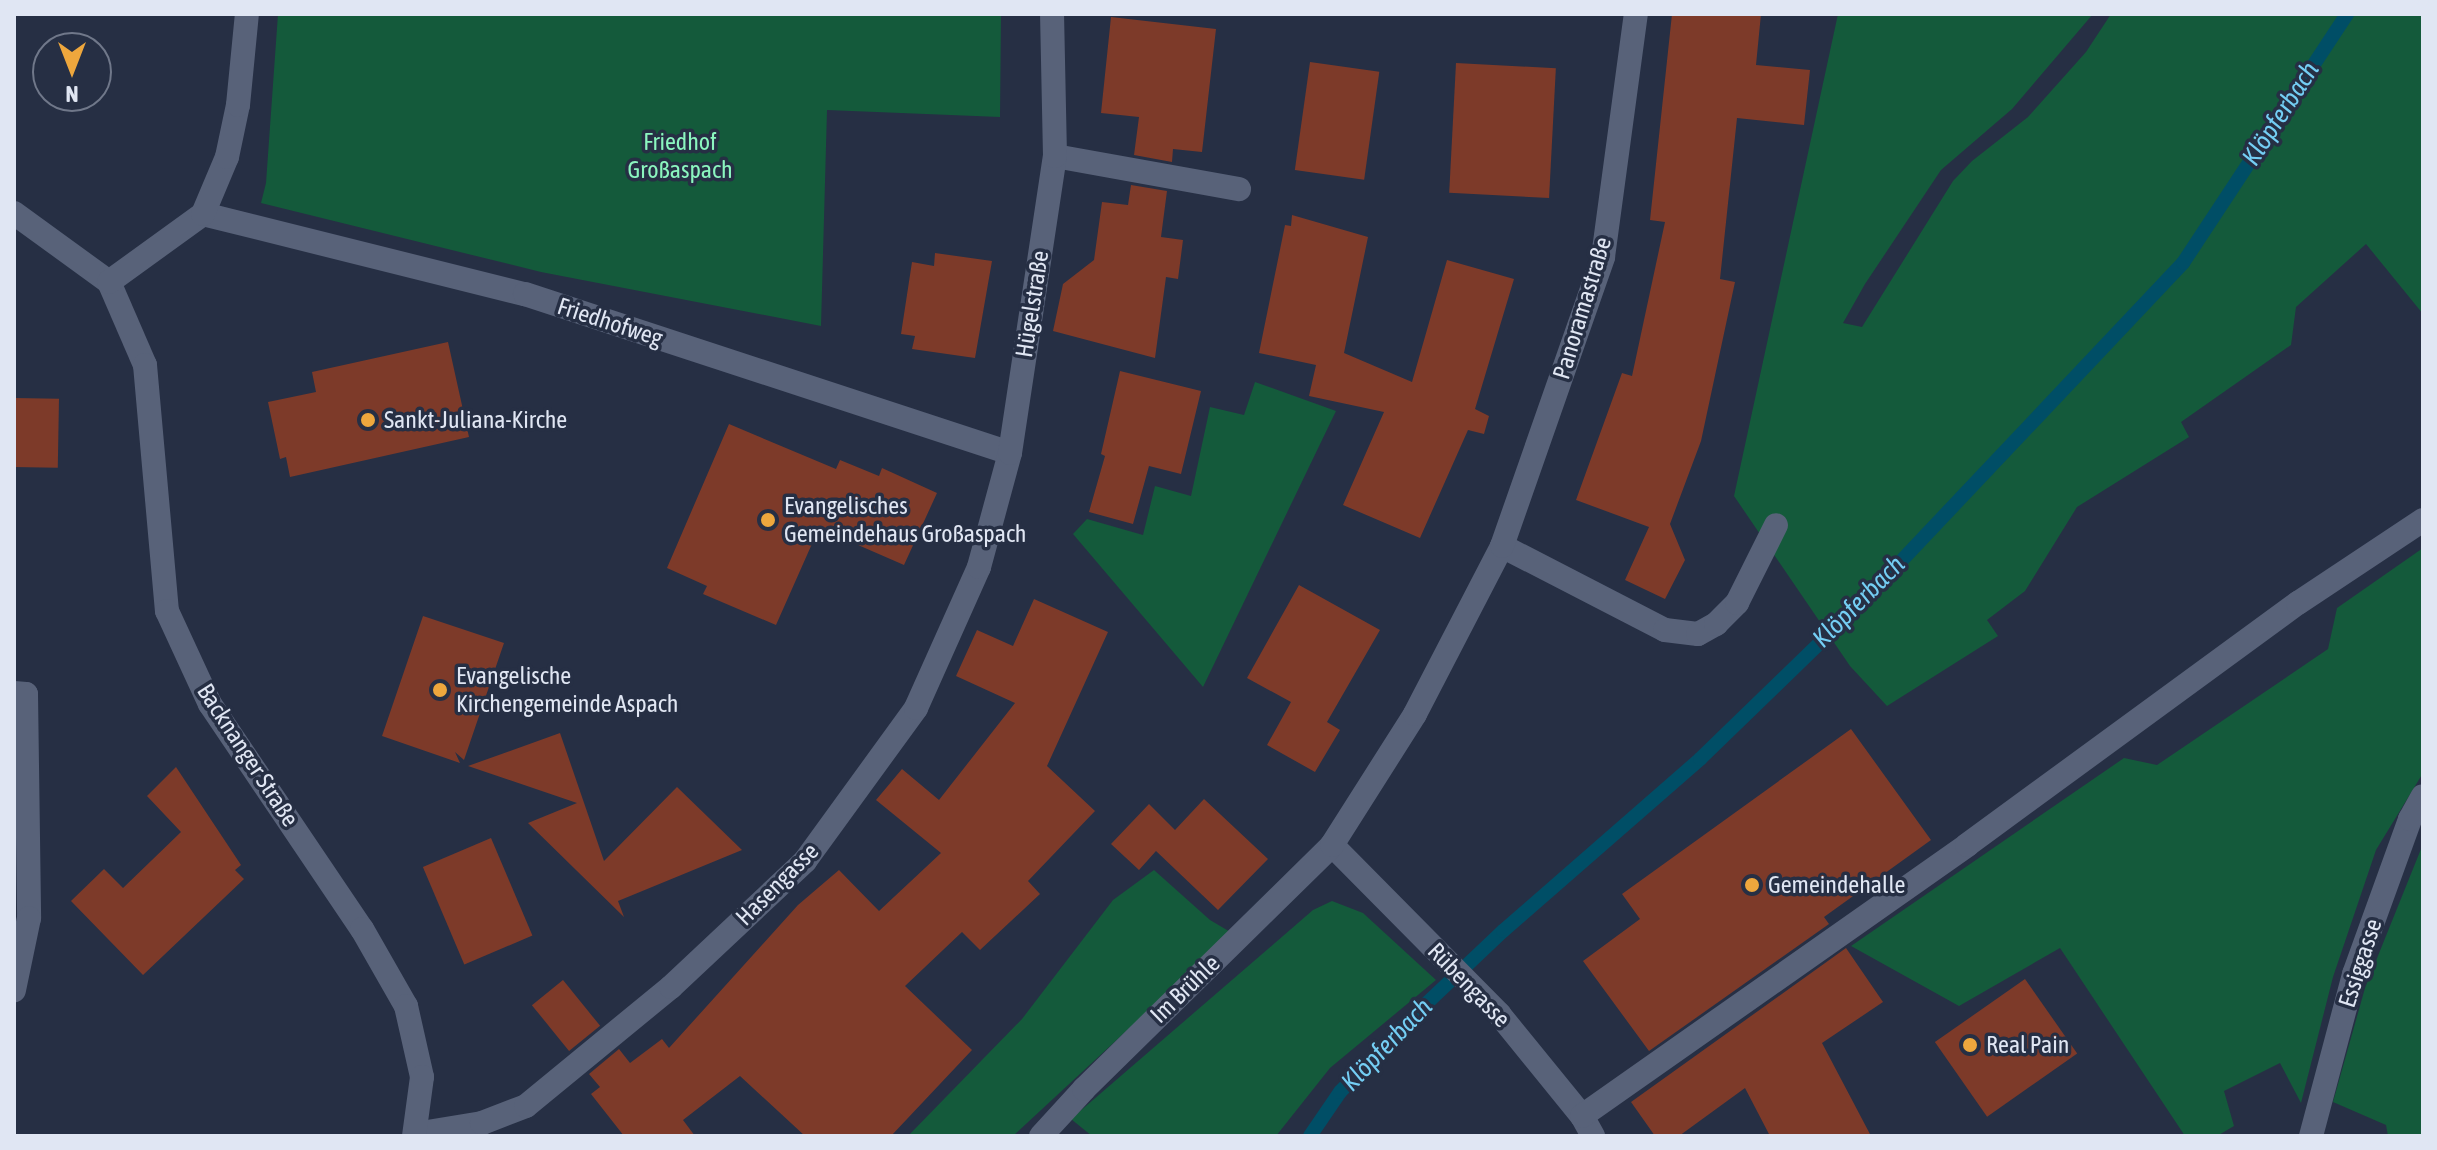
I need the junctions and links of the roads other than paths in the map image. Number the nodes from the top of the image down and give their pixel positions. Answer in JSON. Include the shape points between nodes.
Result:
{"nodes":[{"id":1,"x":247,"y":14,"type":"edge"},
{"id":2,"x":1052,"y":14,"type":"edge"},
{"id":3,"x":1636,"y":14,"type":"edge"},
{"id":4,"x":1055,"y":156,"type":"junction"},
{"id":5,"x":1239,"y":189,"type":"dead end"},
{"id":6,"x":14,"y":213,"type":"edge"},
{"id":7,"x":203,"y":214,"type":"junction"},
{"id":8,"x":109,"y":282,"type":"junction"},
{"id":9,"x":1010,"y":453,"type":"junction"},
{"id":10,"x":2423,"y":520,"type":"edge"},
{"id":11,"x":1776,"y":525,"type":"dead end"},
{"id":12,"x":1502,"y":546,"type":"junction"},
{"id":13,"x":20,"y":694,"type":"edge"},
{"id":14,"x":2423,"y":796,"type":"edge"},
{"id":15,"x":1332,"y":845,"type":"junction"},
{"id":16,"x":14,"y":990,"type":"edge"},
{"id":17,"x":1587,"y":1126,"type":"edge"},
{"id":18,"x":415,"y":1135,"type":"edge"},
{"id":19,"x":1041,"y":1136,"type":"edge"},
{"id":20,"x":2311,"y":1136,"type":"edge"}],
"edges":[{"from":1,"to":7,"type":"street","via":[[227,157]]},
{"from":2,"to":4,"type":"street","name":"Hügelstraße"},
{"from":3,"to":12,"type":"street","name":"Panoramastraße","via":[[1603,257]]},
{"from":4,"to":5,"type":"street"},
{"from":4,"to":9,"type":"street","name":"Hügelstraße"},
{"from":6,"to":8,"type":"street"},
{"from":7,"to":8,"type":"street"},
{"from":7,"to":9,"type":"street","name":"Friedhofweg","via":[[525,294]]},
{"from":8,"to":18,"type":"street","name":"Backnanger Straße","via":[[145,365],[167,611],[210,704],[362,929],[406,1006],[422,1077]]},
{"from":9,"to":18,"type":"street","name":"Hasengasse","via":[[979,567],[916,708],[805,861],[671,987],[526,1106],[482,1123]]},
{"from":10,"to":17,"type":"street","via":[[2298,603]]},
{"from":11,"to":12,"type":"street","via":[[1737,603],[1698,634],[1665,630]]},
{"from":12,"to":15,"type":"street","name":"Panoramastraße","via":[[1415,714]]},
{"from":13,"to":16,"type":"street","via":[[29,918]]},
{"from":14,"to":20,"type":"street","name":"Essiggasse","via":[[2354,974]]},
{"from":15,"to":17,"type":"street","name":"Rübengasse","via":[[1499,1014]]},
{"from":15,"to":19,"type":"street","name":"Im Brühle"}]}
